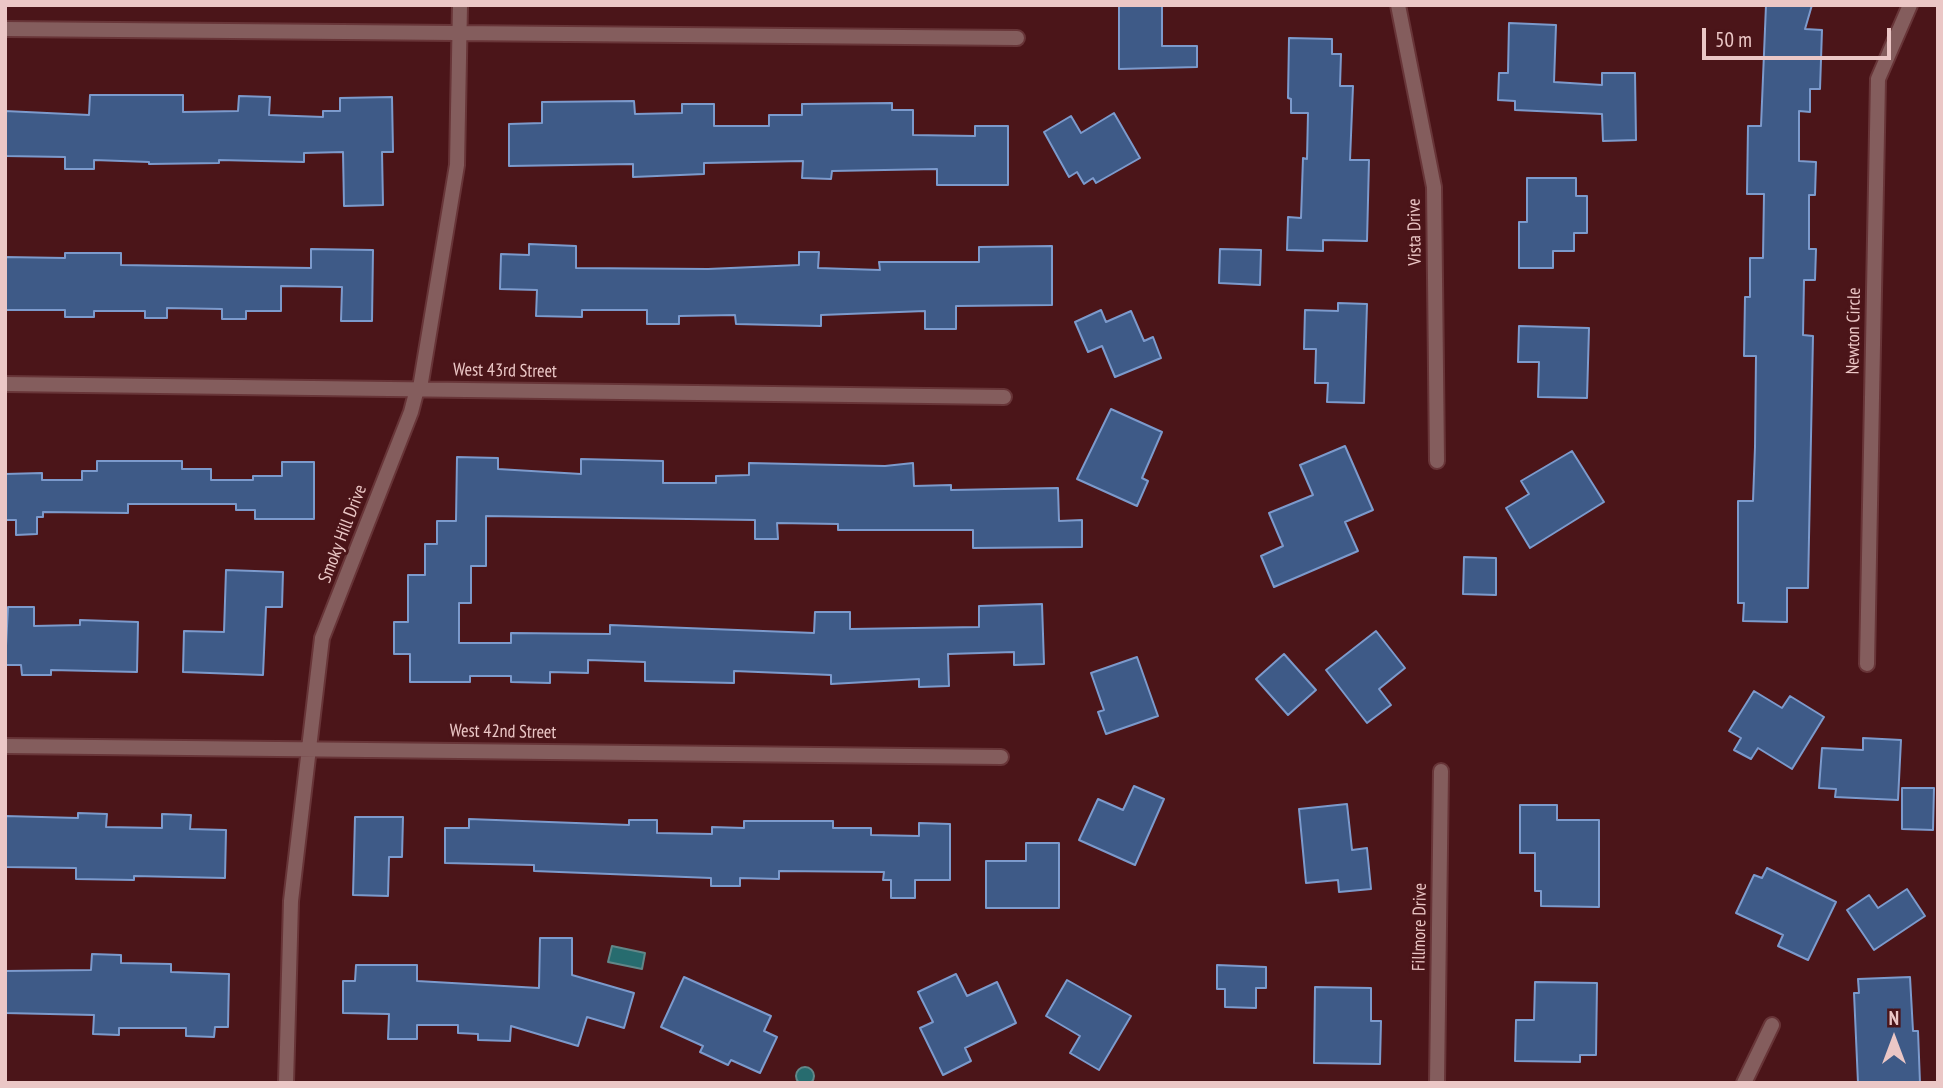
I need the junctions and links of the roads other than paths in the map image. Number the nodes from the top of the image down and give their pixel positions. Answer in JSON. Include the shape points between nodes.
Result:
{"nodes":[{"id":1,"x":460,"y":5,"type":"edge"},
{"id":2,"x":1398,"y":5,"type":"edge"},
{"id":3,"x":1910,"y":5,"type":"edge"},
{"id":4,"x":5,"y":29,"type":"edge"},
{"id":5,"x":460,"y":33,"type":"junction"},
{"id":6,"x":1017,"y":38,"type":"dead end"},
{"id":7,"x":5,"y":384,"type":"edge"},
{"id":8,"x":416,"y":389,"type":"junction"},
{"id":9,"x":1004,"y":397,"type":"dead end"},
{"id":10,"x":1437,"y":461,"type":"dead end"},
{"id":11,"x":1867,"y":664,"type":"dead end"},
{"id":12,"x":5,"y":746,"type":"edge"},
{"id":13,"x":308,"y":750,"type":"junction"},
{"id":14,"x":1001,"y":757,"type":"dead end"},
{"id":15,"x":1441,"y":771,"type":"dead end"},
{"id":16,"x":1772,"y":1026,"type":"dead end"},
{"id":17,"x":286,"y":1083,"type":"edge"},
{"id":18,"x":1437,"y":1083,"type":"edge"},
{"id":19,"x":1744,"y":1083,"type":"edge"}],
"edges":[{"from":1,"to":5,"type":"street","name":"Smoky Hill Drive"},
{"from":2,"to":10,"type":"street","name":"Vista Drive","via":[[1434,187]]},
{"from":3,"to":11,"type":"street","name":"Newton Circle","via":[[1878,79]]},
{"from":4,"to":5,"type":"street"},
{"from":5,"to":6,"type":"street"},
{"from":5,"to":8,"type":"street","name":"Smoky Hill Drive","via":[[457,165],[421,388]]},
{"from":7,"to":8,"type":"street","name":"West 43rd Street"},
{"from":8,"to":9,"type":"street","name":"West 43rd Street"},
{"from":8,"to":13,"type":"street","name":"Smoky Hill Drive","via":[[323,638]]},
{"from":12,"to":13,"type":"street","name":"West 42nd Street"},
{"from":13,"to":14,"type":"street","name":"West 42nd Street"},
{"from":13,"to":17,"type":"street","name":"Smoky Hill Drive","via":[[291,901]]},
{"from":15,"to":18,"type":"street","name":"Fillmore Drive"},
{"from":16,"to":19,"type":"street"}]}
